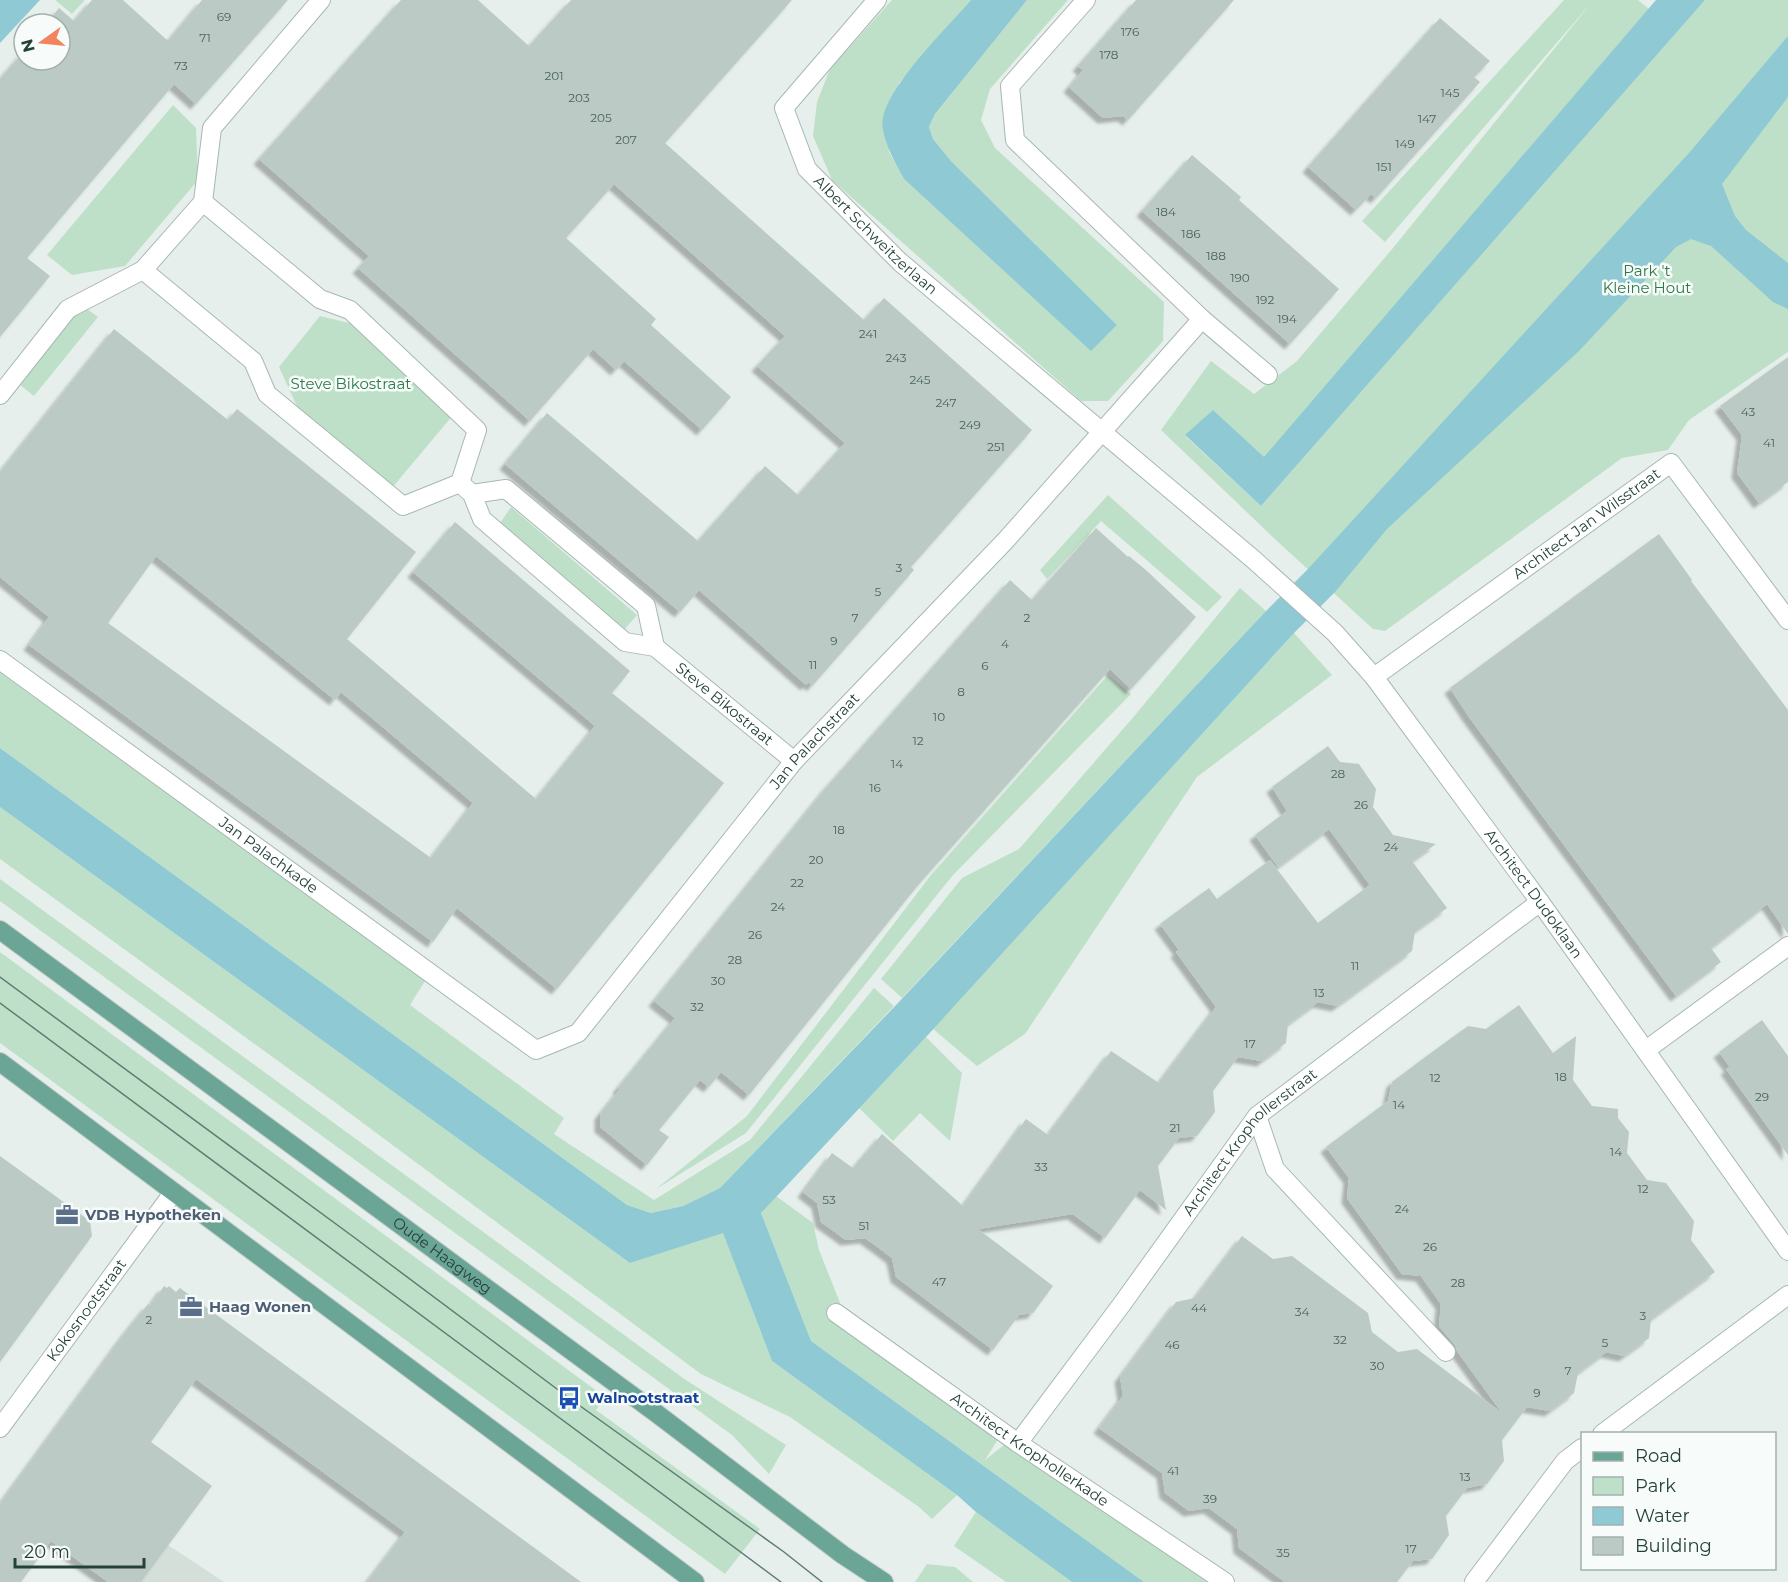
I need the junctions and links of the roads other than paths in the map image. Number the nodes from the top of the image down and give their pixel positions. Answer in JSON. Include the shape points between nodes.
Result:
{"nodes":[{"id":1,"x":321,"y":0,"type":"edge"},
{"id":2,"x":878,"y":0,"type":"edge"},
{"id":3,"x":1086,"y":0,"type":"edge"},
{"id":4,"x":203,"y":201,"type":"junction"},
{"id":5,"x":143,"y":270,"type":"junction"},
{"id":6,"x":1202,"y":319,"type":"junction"},
{"id":7,"x":1268,"y":375,"type":"dead end"},
{"id":8,"x":0,"y":395,"type":"edge"},
{"id":9,"x":1104,"y":432,"type":"junction"},
{"id":10,"x":466,"y":488,"type":"junction"},
{"id":11,"x":1253,"y":559,"type":"joint"},
{"id":12,"x":1788,"y":620,"type":"edge"},
{"id":13,"x":655,"y":646,"type":"junction"},
{"id":14,"x":0,"y":660,"type":"edge"},
{"id":15,"x":1374,"y":677,"type":"junction"},
{"id":16,"x":794,"y":761,"type":"junction"},
{"id":17,"x":1540,"y":902,"type":"junction"},
{"id":18,"x":0,"y":930,"type":"edge"},
{"id":19,"x":1788,"y":946,"type":"edge"},
{"id":20,"x":536,"y":1050,"type":"joint"},
{"id":21,"x":1646,"y":1050,"type":"junction"},
{"id":22,"x":0,"y":1062,"type":"edge"},
{"id":23,"x":1257,"y":1116,"type":"junction"},
{"id":24,"x":173,"y":1193,"type":"junction"},
{"id":25,"x":1788,"y":1251,"type":"edge"},
{"id":26,"x":1788,"y":1295,"type":"edge"},
{"id":27,"x":836,"y":1313,"type":"dead end"},
{"id":28,"x":1446,"y":1352,"type":"dead end"},
{"id":29,"x":0,"y":1428,"type":"edge"},
{"id":30,"x":1605,"y":1432,"type":"edge"},
{"id":31,"x":1018,"y":1443,"type":"junction"},
{"id":32,"x":1581,"y":1449,"type":"edge"},
{"id":33,"x":695,"y":1582,"type":"edge"},
{"id":34,"x":884,"y":1582,"type":"edge"},
{"id":35,"x":1225,"y":1582,"type":"edge"},
{"id":36,"x":1474,"y":1582,"type":"edge"}],
"edges":[{"from":1,"to":4,"type":"street","via":[[212,128]]},
{"from":2,"to":9,"type":"street","name":"Albert Schweitzerlaan","via":[[784,108],[807,170],[900,262]]},
{"from":3,"to":6,"type":"street","via":[[1010,86],[1015,140]]},
{"from":4,"to":5,"type":"street"},
{"from":4,"to":10,"type":"street","via":[[320,299],[350,310],[477,430]]},
{"from":5,"to":8,"type":"street","via":[[68,309]]},
{"from":5,"to":10,"type":"street","via":[[253,361],[267,394],[403,506]]},
{"from":6,"to":7,"type":"street"},
{"from":6,"to":9,"type":"street"},
{"from":9,"to":11,"type":"street","name":"Albert Schweitzerlaan"},
{"from":9,"to":16,"type":"street","name":"Jan Palachstraat"},
{"from":10,"to":13,"type":"street","via":[[482,519],[625,642]]},
{"from":10,"to":13,"type":"street","via":[[506,489],[638,599],[646,606]]},
{"from":11,"to":15,"type":"street","name":"Architect Dudoklaan","via":[[1335,633]]},
{"from":12,"to":15,"type":"street","name":"Architect Jan Wilsstraat","via":[[1671,463]]},
{"from":13,"to":16,"type":"street","name":"Steve Bikostraat"},
{"from":14,"to":20,"type":"street","name":"Jan Palachkade"},
{"from":15,"to":17,"type":"street","name":"Architect Dudoklaan"},
{"from":16,"to":20,"type":"street","name":"Jan Palachstraat","via":[[578,1033]]},
{"from":17,"to":21,"type":"street","name":"Architect Dudoklaan"},
{"from":17,"to":23,"type":"street","name":"Architect Krophollerstraat"},
{"from":18,"to":34,"type":"main road","name":"Oude Haagweg"},
{"from":19,"to":21,"type":"street"},
{"from":21,"to":25,"type":"street","name":"Architect Dudoklaan"},
{"from":22,"to":24,"type":"main road"},
{"from":23,"to":28,"type":"street","via":[[1275,1169]]},
{"from":23,"to":31,"type":"street","name":"Architect Krophollerstraat"},
{"from":24,"to":29,"type":"street","name":"Kokosnootstraat"},
{"from":24,"to":33,"type":"main road"},
{"from":26,"to":30,"type":"street"},
{"from":27,"to":31,"type":"street","name":"Architect Krophollerkade"},
{"from":31,"to":35,"type":"street","name":"Architect Krophollerkade"},
{"from":32,"to":36,"type":"street","via":[[1565,1461]]}]}
